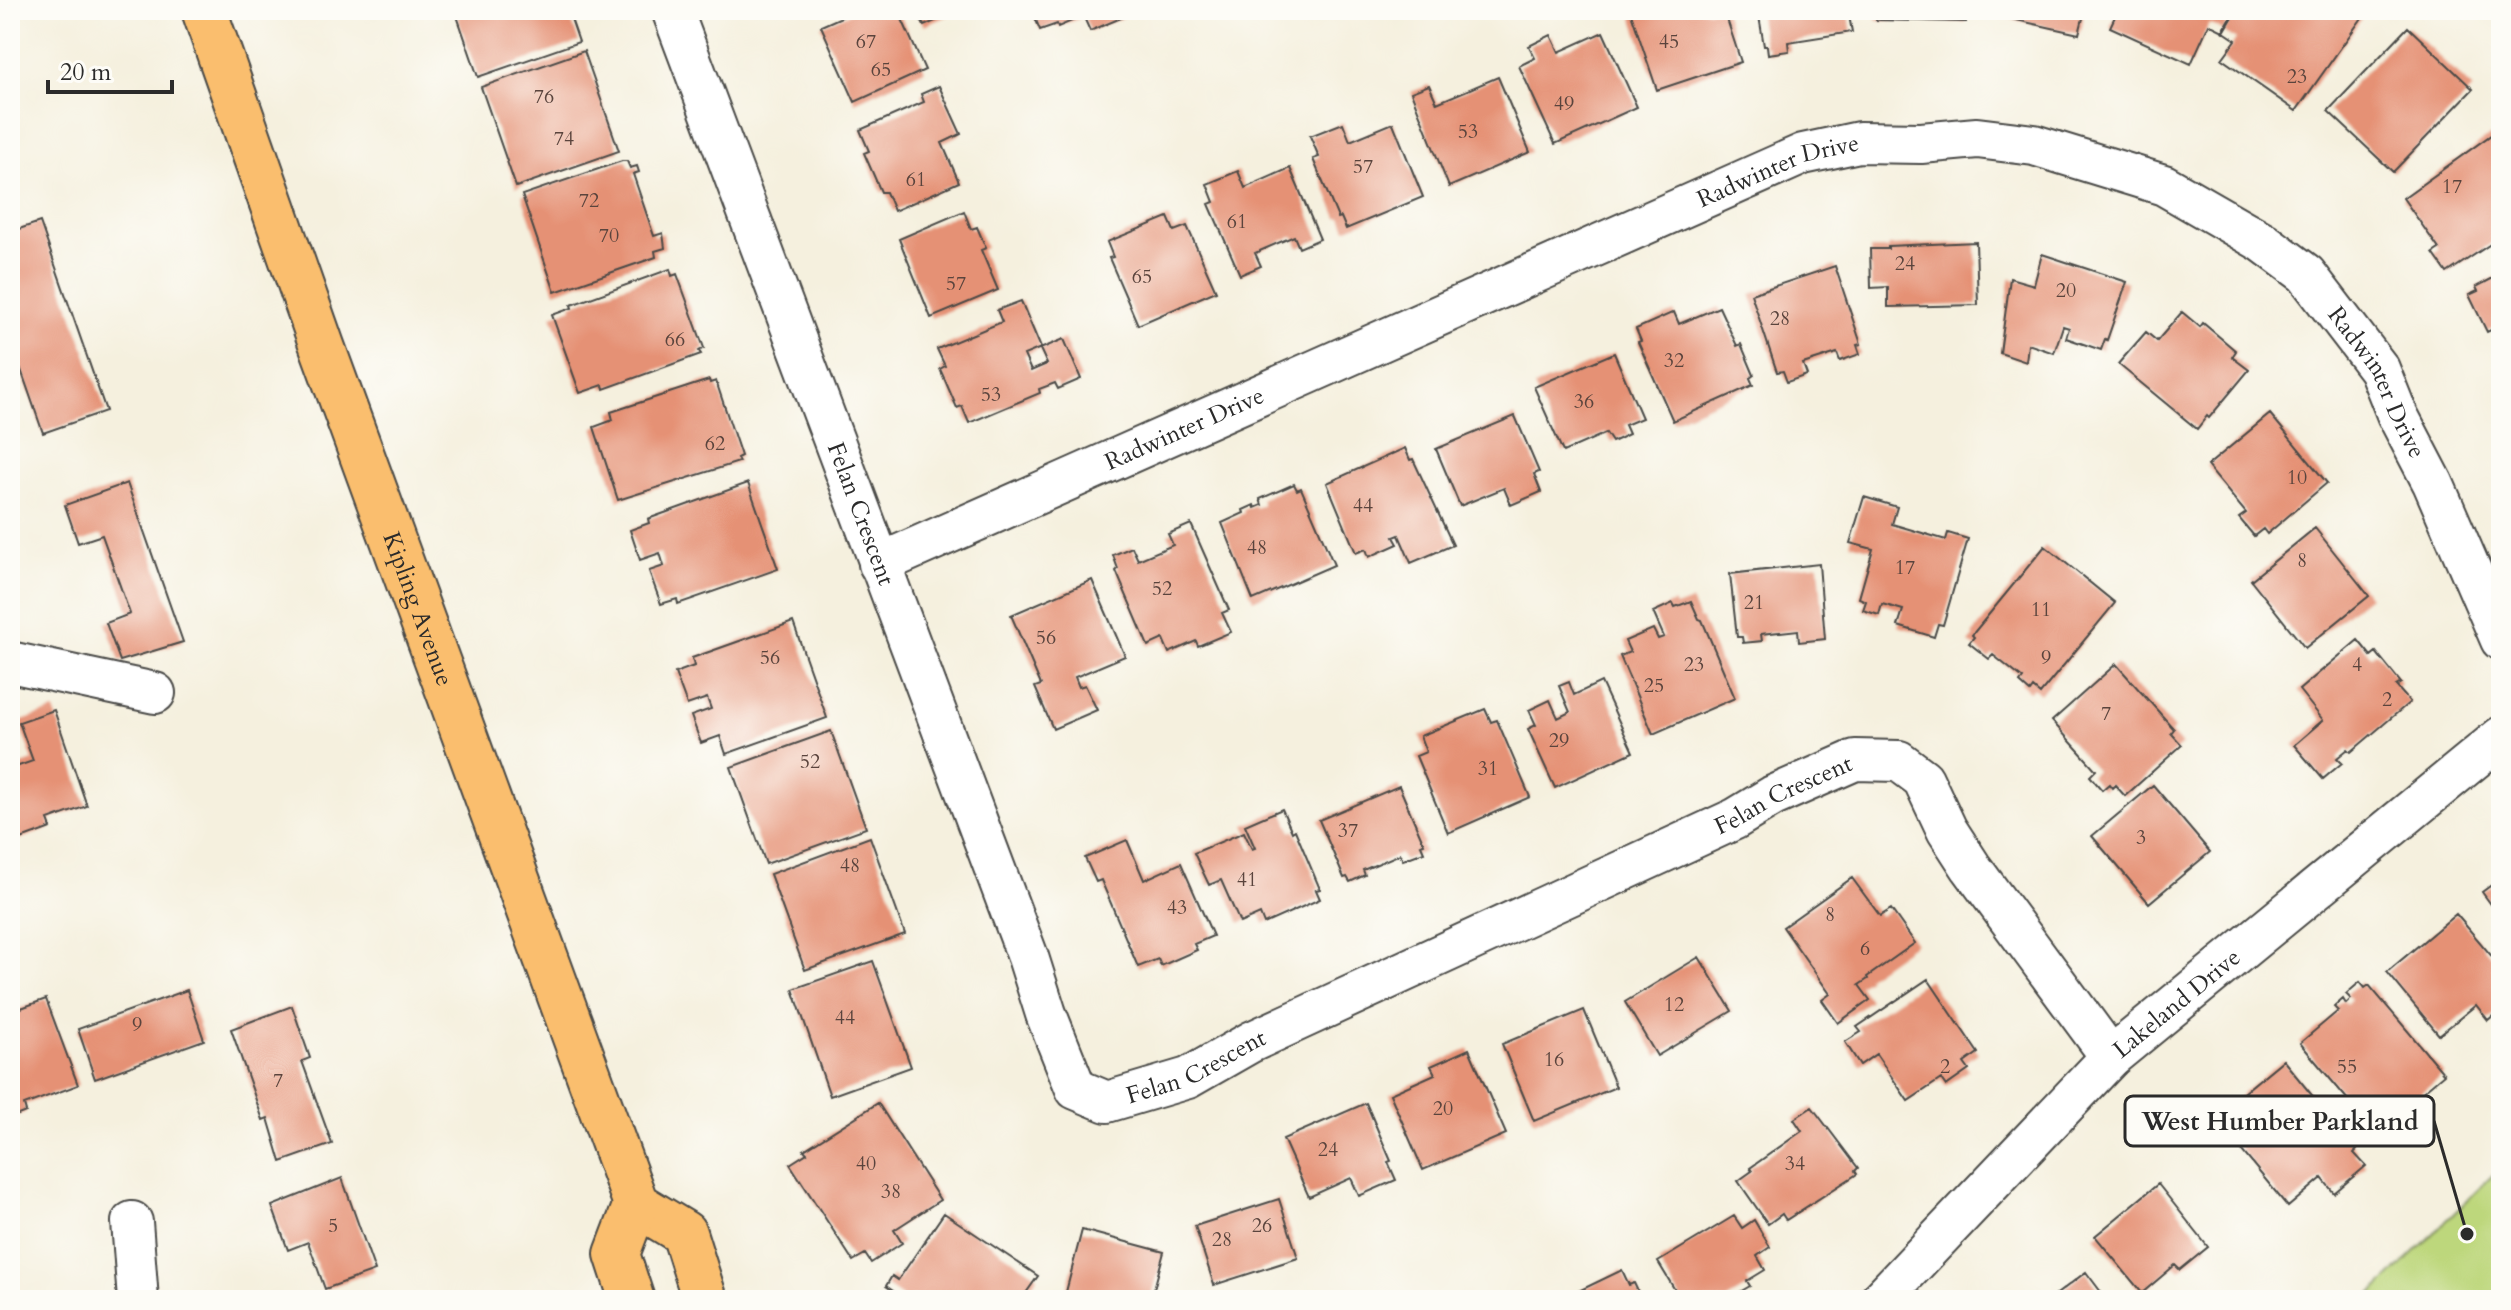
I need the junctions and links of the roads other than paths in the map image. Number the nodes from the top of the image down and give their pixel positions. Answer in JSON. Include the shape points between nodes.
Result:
{"nodes":[{"id":1,"x":204,"y":10,"type":"edge"},
{"id":2,"x":672,"y":10,"type":"edge"},
{"id":3,"x":879,"y":564,"type":"junction"},
{"id":4,"x":2501,"y":640,"type":"edge"},
{"id":5,"x":10,"y":662,"type":"edge"},
{"id":6,"x":155,"y":693,"type":"dead end"},
{"id":7,"x":2501,"y":737,"type":"edge"},
{"id":8,"x":2111,"y":1057,"type":"junction"},
{"id":9,"x":636,"y":1204,"type":"junction"},
{"id":10,"x":132,"y":1222,"type":"dead end"},
{"id":11,"x":138,"y":1300,"type":"edge"},
{"id":12,"x":632,"y":1300,"type":"edge"},
{"id":13,"x":705,"y":1300,"type":"edge"},
{"id":14,"x":1880,"y":1300,"type":"edge"}],
"edges":[{"from":1,"to":9,"type":"main road","name":"Kipling Avenue"},
{"from":2,"to":3,"type":"street","name":"Felan Crescent"},
{"from":3,"to":4,"type":"street","name":"Radwinter Drive","via":[[1803,154],[1859,142],[1977,138],[2034,145],[2164,185],[2263,242],[2306,274],[2379,369]]},
{"from":3,"to":8,"type":"street","name":"Felan Crescent","via":[[1064,1064],[1076,1089],[1107,1102],[1188,1078],[1251,1042],[1855,760],[1899,761],[1923,779],[1971,867]]},
{"from":5,"to":6,"type":"street"},
{"from":7,"to":8,"type":"street","name":"Lakeland Drive"},
{"from":8,"to":14,"type":"street","name":"Lakeland Drive"},
{"from":9,"to":12,"type":"main road","via":[[617,1254]]},
{"from":9,"to":13,"type":"main road","via":[[684,1233]]},
{"from":10,"to":11,"type":"street"}]}
